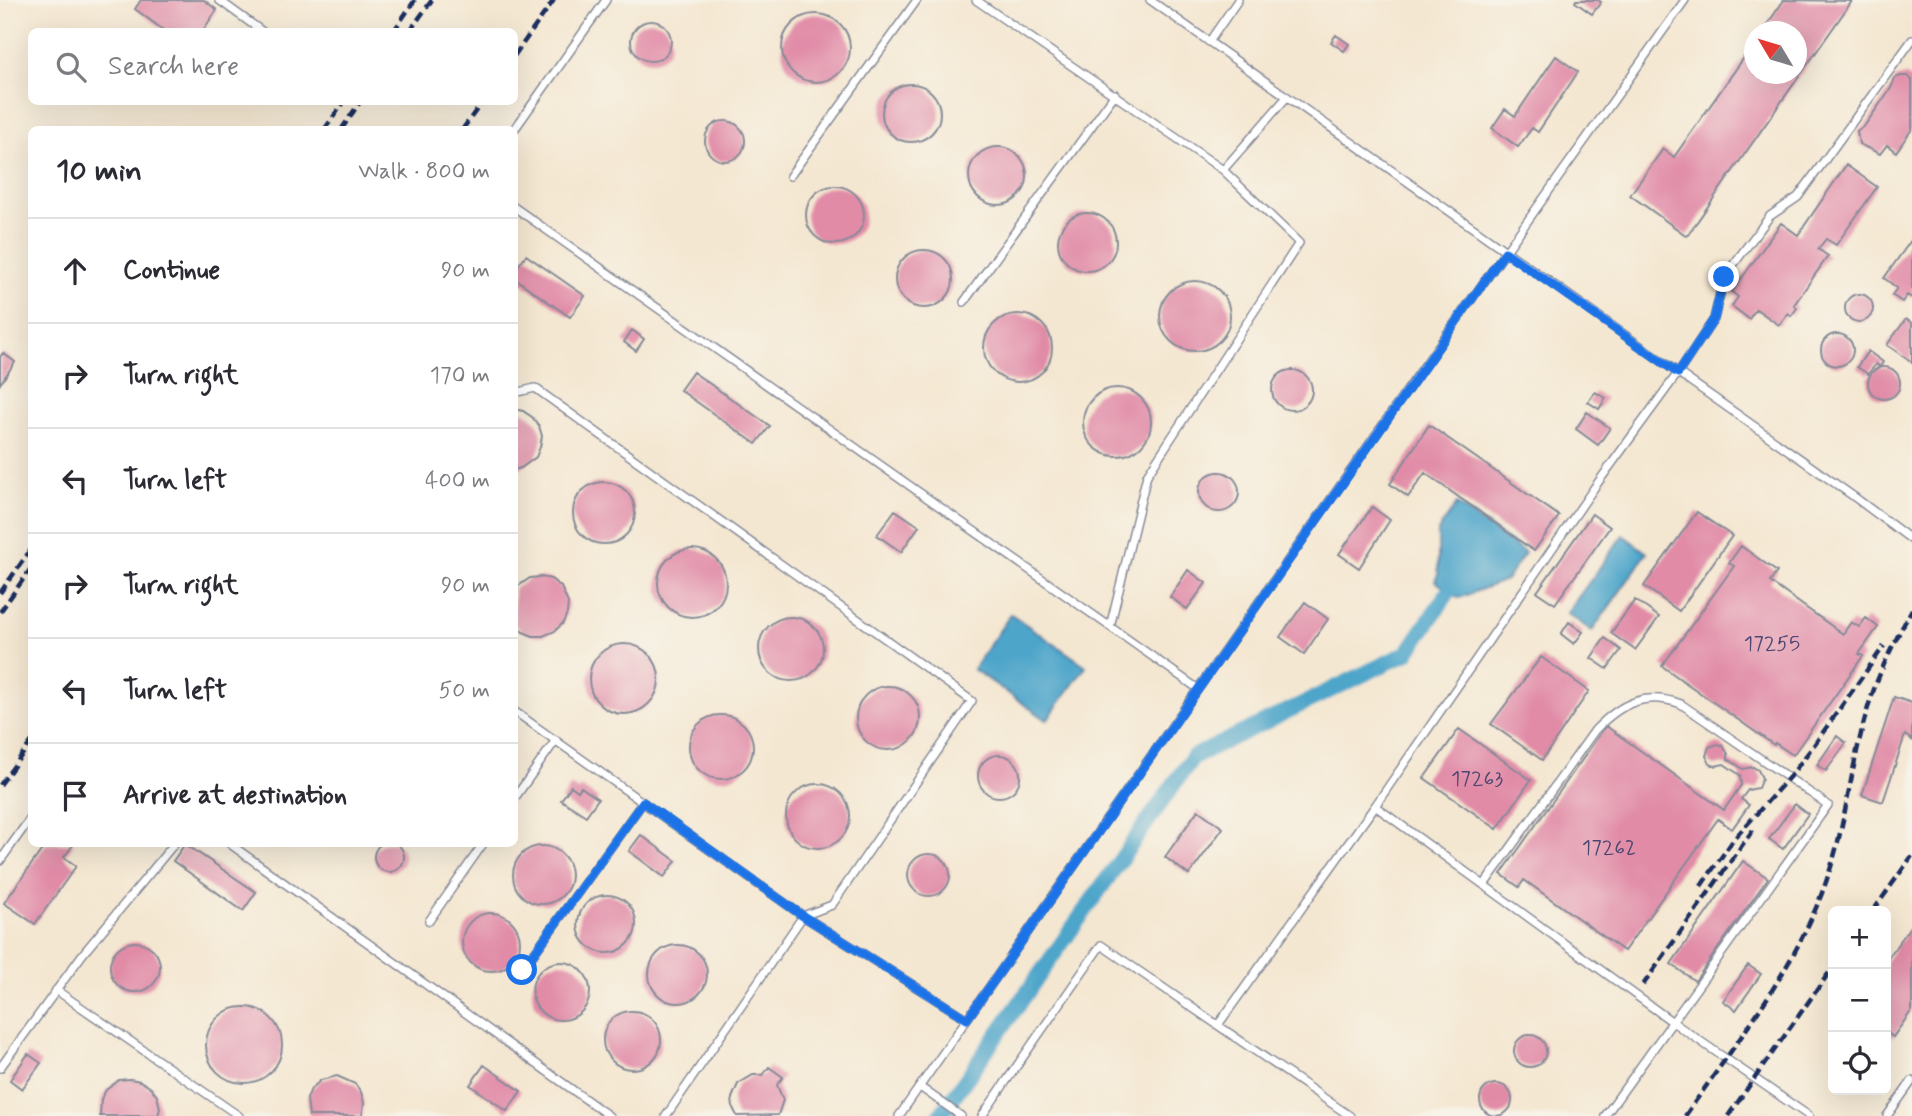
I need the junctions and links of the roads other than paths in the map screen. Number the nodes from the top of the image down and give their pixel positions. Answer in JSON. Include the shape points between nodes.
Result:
{"nodes":[{"id":1,"x":219,"y":0,"type":"edge"},
{"id":2,"x":607,"y":0,"type":"edge"},
{"id":3,"x":917,"y":0,"type":"edge"},
{"id":4,"x":976,"y":0,"type":"edge"},
{"id":5,"x":1150,"y":0,"type":"edge"},
{"id":6,"x":1238,"y":0,"type":"edge"},
{"id":7,"x":1685,"y":0,"type":"edge"},
{"id":8,"x":258,"y":28,"type":"edge"},
{"id":9,"x":1912,"y":40,"type":"edge"},
{"id":10,"x":1209,"y":42,"type":"junction"},
{"id":11,"x":1115,"y":94,"type":"junction"},
{"id":12,"x":1286,"y":98,"type":"junction"},
{"id":13,"x":518,"y":126,"type":"edge"},
{"id":14,"x":1223,"y":170,"type":"junction"},
{"id":15,"x":790,"y":176,"type":"dead end"},
{"id":16,"x":518,"y":210,"type":"edge"},
{"id":17,"x":1505,"y":252,"type":"junction"},
{"id":18,"x":964,"y":302,"type":"dead end"},
{"id":19,"x":1678,"y":373,"type":"junction"},
{"id":20,"x":518,"y":392,"type":"edge"},
{"id":21,"x":1912,"y":540,"type":"edge"},
{"id":22,"x":1110,"y":626,"type":"junction"},
{"id":23,"x":1197,"y":688,"type":"junction"},
{"id":24,"x":518,"y":714,"type":"edge"},
{"id":25,"x":556,"y":740,"type":"junction"},
{"id":26,"x":518,"y":793,"type":"edge"},
{"id":27,"x":643,"y":802,"type":"junction"},
{"id":28,"x":1375,"y":806,"type":"junction"},
{"id":29,"x":28,"y":822,"type":"edge"},
{"id":30,"x":172,"y":847,"type":"edge"},
{"id":31,"x":234,"y":847,"type":"edge"},
{"id":32,"x":481,"y":847,"type":"edge"},
{"id":33,"x":0,"y":860,"type":"edge"},
{"id":34,"x":1485,"y":885,"type":"junction"},
{"id":35,"x":803,"y":916,"type":"junction"},
{"id":36,"x":429,"y":921,"type":"dead end"},
{"id":37,"x":522,"y":970,"type":"dead end"},
{"id":38,"x":57,"y":990,"type":"junction"},
{"id":39,"x":967,"y":1019,"type":"junction"},
{"id":40,"x":1674,"y":1023,"type":"junction"},
{"id":41,"x":1218,"y":1025,"type":"junction"},
{"id":42,"x":0,"y":1068,"type":"edge"},
{"id":43,"x":1912,"y":1081,"type":"edge"},
{"id":44,"x":920,"y":1087,"type":"junction"},
{"id":45,"x":239,"y":1116,"type":"edge"},
{"id":46,"x":608,"y":1116,"type":"edge"},
{"id":47,"x":666,"y":1116,"type":"edge"},
{"id":48,"x":900,"y":1116,"type":"edge"},
{"id":49,"x":961,"y":1116,"type":"edge"},
{"id":50,"x":982,"y":1116,"type":"edge"},
{"id":51,"x":1350,"y":1116,"type":"edge"},
{"id":52,"x":1605,"y":1116,"type":"edge"},
{"id":53,"x":1809,"y":1116,"type":"edge"},
{"id":54,"x":1887,"y":1116,"type":"edge"}],
"edges":[{"from":1,"to":8,"type":"lane"},
{"from":2,"to":13,"type":"lane"},
{"from":3,"to":15,"type":"lane"},
{"from":4,"to":11,"type":"lane"},
{"from":5,"to":10,"type":"lane"},
{"from":6,"to":10,"type":"lane"},
{"from":7,"to":17,"type":"lane"},
{"from":9,"to":19,"type":"lane","via":[[1798,197],[1770,216],[1724,277],[1714,319]]},
{"from":10,"to":12,"type":"lane"},
{"from":11,"to":14,"type":"lane"},
{"from":11,"to":18,"type":"lane"},
{"from":12,"to":14,"type":"lane"},
{"from":12,"to":17,"type":"lane"},
{"from":14,"to":22,"type":"lane","via":[[1299,243],[1147,475]]},
{"from":16,"to":22,"type":"lane"},
{"from":17,"to":19,"type":"lane"},
{"from":17,"to":23,"type":"lane"},
{"from":19,"to":21,"type":"lane"},
{"from":19,"to":28,"type":"lane"},
{"from":20,"to":35,"type":"lane","via":[[535,388],[971,701],[832,905]]},
{"from":22,"to":23,"type":"lane"},
{"from":23,"to":39,"type":"lane"},
{"from":24,"to":25,"type":"lane"},
{"from":25,"to":26,"type":"lane"},
{"from":25,"to":27,"type":"lane"},
{"from":27,"to":35,"type":"lane"},
{"from":27,"to":37,"type":"lane"},
{"from":28,"to":34,"type":"lane"},
{"from":28,"to":41,"type":"lane"},
{"from":29,"to":33,"type":"lane"},
{"from":30,"to":38,"type":"lane"},
{"from":31,"to":46,"type":"lane"},
{"from":32,"to":36,"type":"lane"},
{"from":34,"to":40,"type":"lane"},
{"from":34,"to":40,"type":"lane","via":[[1595,730],[1636,700],[1667,699],[1681,704],[1828,805]]},
{"from":35,"to":39,"type":"lane"},
{"from":35,"to":47,"type":"lane"},
{"from":38,"to":42,"type":"lane"},
{"from":38,"to":45,"type":"lane"},
{"from":39,"to":44,"type":"lane"},
{"from":40,"to":52,"type":"lane"},
{"from":40,"to":53,"type":"lane"},
{"from":41,"to":50,"type":"lane","via":[[1101,945]]},
{"from":41,"to":51,"type":"lane"},
{"from":43,"to":54,"type":"lane"},
{"from":44,"to":48,"type":"lane"},
{"from":44,"to":49,"type":"lane"}]}
